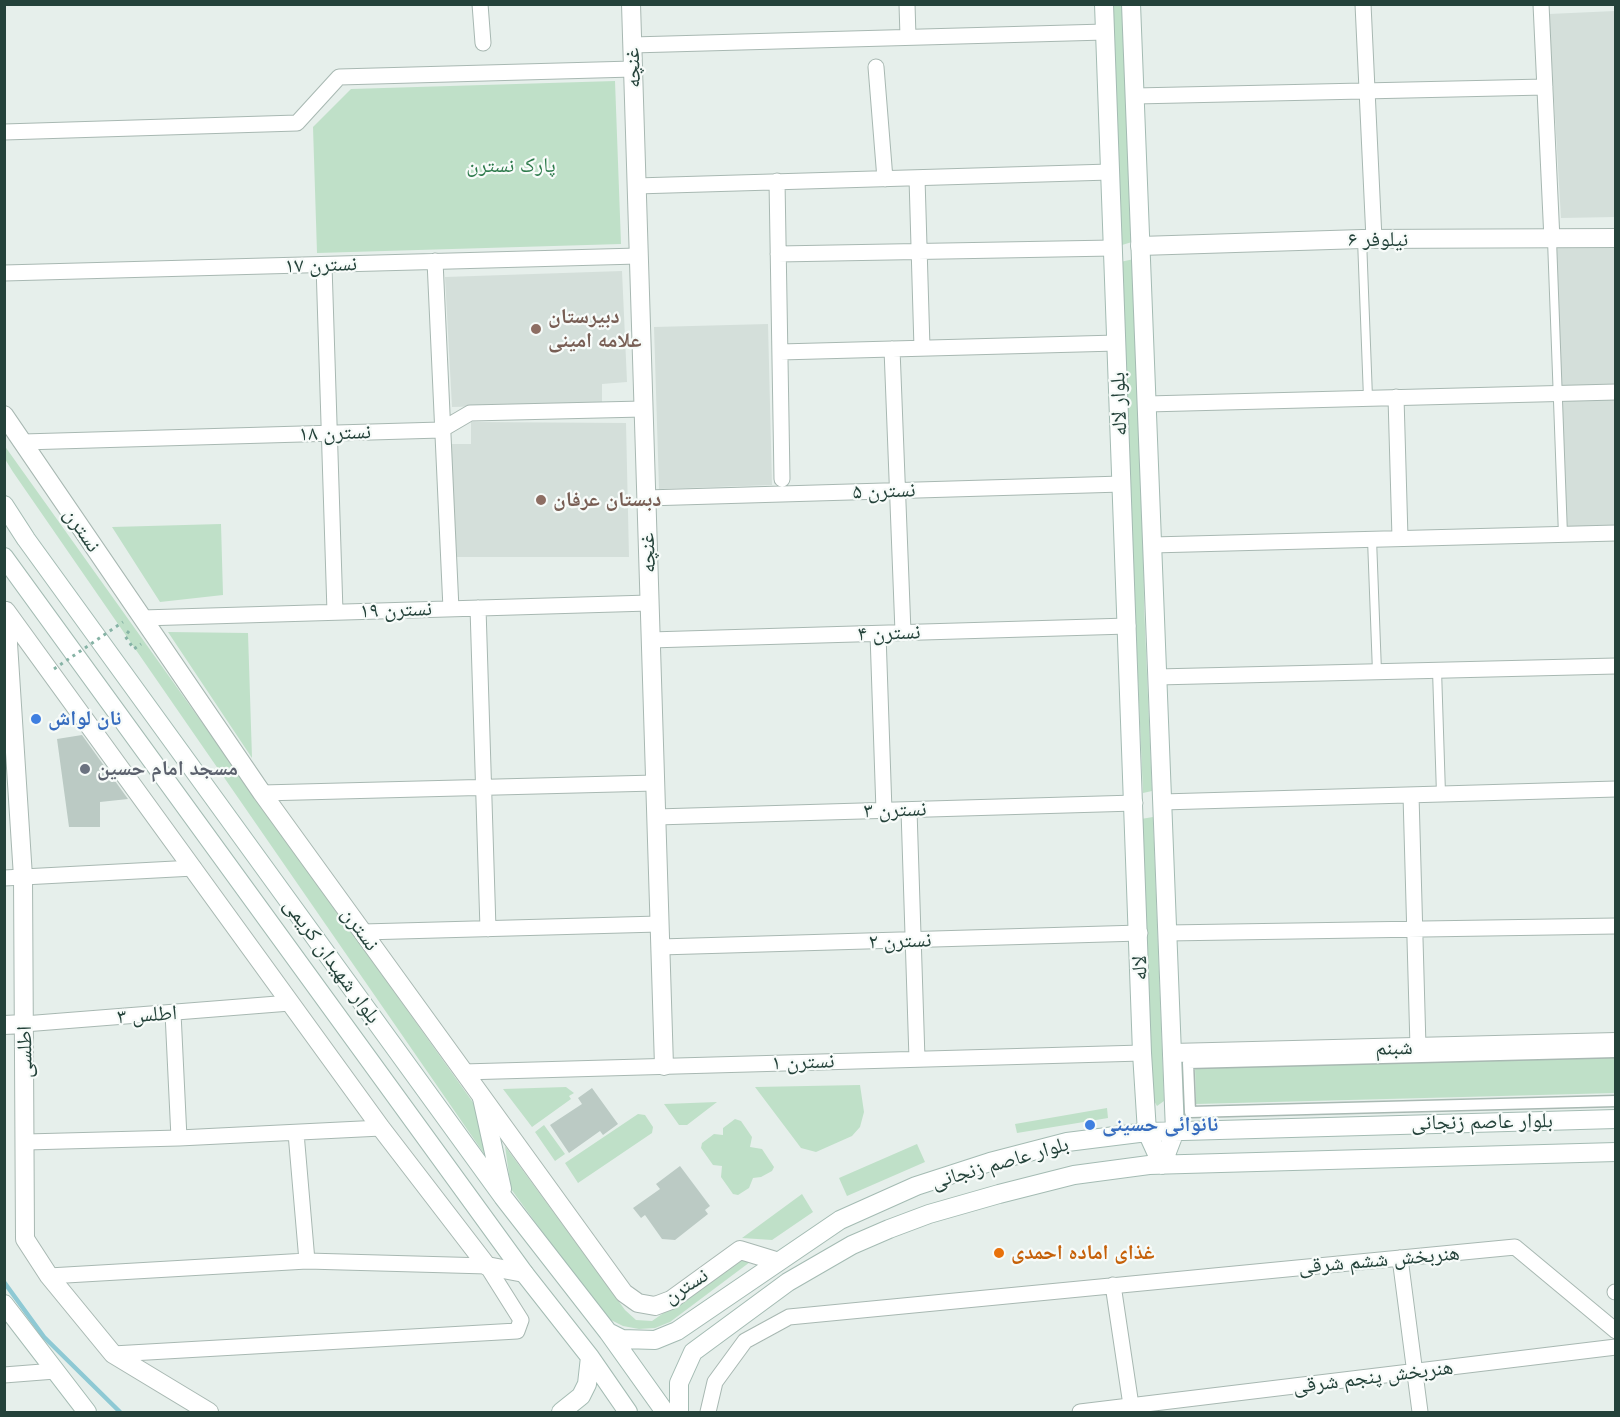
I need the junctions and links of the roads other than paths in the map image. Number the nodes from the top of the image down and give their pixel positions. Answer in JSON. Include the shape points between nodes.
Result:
{"nodes":[{"id":1,"x":480,"y":4,"type":"edge"},
{"id":2,"x":631,"y":4,"type":"edge"},
{"id":3,"x":907,"y":4,"type":"edge"},
{"id":4,"x":1104,"y":4,"type":"edge"},
{"id":5,"x":1131,"y":4,"type":"edge"},
{"id":6,"x":1363,"y":4,"type":"edge"},
{"id":7,"x":1541,"y":4,"type":"edge"},
{"id":8,"x":1105,"y":32,"type":"junction"},
{"id":9,"x":908,"y":37,"type":"junction"},
{"id":10,"x":483,"y":44,"type":"dead end"},
{"id":11,"x":632,"y":45,"type":"junction"},
{"id":12,"x":876,"y":67,"type":"dead end"},
{"id":13,"x":633,"y":69,"type":"junction"},
{"id":14,"x":1545,"y":87,"type":"junction"},
{"id":15,"x":1366,"y":91,"type":"junction"},
{"id":16,"x":1135,"y":96,"type":"junction"},
{"id":17,"x":4,"y":132,"type":"edge"},
{"id":18,"x":1110,"y":172,"type":"junction"},
{"id":19,"x":885,"y":178,"type":"junction"},
{"id":20,"x":917,"y":178,"type":"junction"},
{"id":21,"x":777,"y":182,"type":"junction"},
{"id":22,"x":636,"y":186,"type":"junction"},
{"id":23,"x":1616,"y":238,"type":"edge"},
{"id":24,"x":1368,"y":239,"type":"junction"},
{"id":25,"x":1552,"y":240,"type":"junction"},
{"id":26,"x":1140,"y":246,"type":"junction"},
{"id":27,"x":1113,"y":248,"type":"junction"},
{"id":28,"x":919,"y":252,"type":"junction"},
{"id":29,"x":778,"y":254,"type":"junction"},
{"id":30,"x":638,"y":256,"type":"junction"},
{"id":31,"x":435,"y":261,"type":"junction"},
{"id":32,"x":324,"y":265,"type":"junction"},
{"id":33,"x":4,"y":273,"type":"edge"},
{"id":34,"x":1117,"y":343,"type":"junction"},
{"id":35,"x":922,"y":348,"type":"junction"},
{"id":36,"x":892,"y":349,"type":"junction"},
{"id":37,"x":780,"y":352,"type":"junction"},
{"id":38,"x":1616,"y":392,"type":"edge"},
{"id":39,"x":1558,"y":393,"type":"junction"},
{"id":40,"x":1396,"y":397,"type":"junction"},
{"id":41,"x":1368,"y":398,"type":"junction"},
{"id":42,"x":1147,"y":404,"type":"junction"},
{"id":43,"x":643,"y":409,"type":"junction"},
{"id":44,"x":4,"y":415,"type":"edge"},
{"id":45,"x":441,"y":430,"type":"junction"},
{"id":46,"x":329,"y":434,"type":"junction"},
{"id":47,"x":23,"y":442,"type":"junction"},
{"id":48,"x":782,"y":479,"type":"dead end"},
{"id":49,"x":1122,"y":484,"type":"junction"},
{"id":50,"x":897,"y":490,"type":"junction"},
{"id":51,"x":646,"y":498,"type":"junction"},
{"id":52,"x":4,"y":505,"type":"edge"},
{"id":53,"x":1616,"y":533,"type":"edge"},
{"id":54,"x":1563,"y":534,"type":"junction"},
{"id":55,"x":1400,"y":538,"type":"junction"},
{"id":56,"x":1372,"y":539,"type":"junction"},
{"id":57,"x":1152,"y":544,"type":"junction"},
{"id":58,"x":4,"y":557,"type":"edge"},
{"id":59,"x":649,"y":603,"type":"junction"},
{"id":60,"x":478,"y":608,"type":"junction"},
{"id":61,"x":451,"y":609,"type":"junction"},
{"id":62,"x":5,"y":611,"type":"edge"},
{"id":63,"x":334,"y":612,"type":"junction"},
{"id":64,"x":142,"y":618,"type":"junction"},
{"id":65,"x":1128,"y":626,"type":"junction"},
{"id":66,"x":903,"y":632,"type":"junction"},
{"id":67,"x":878,"y":634,"type":"junction"},
{"id":68,"x":650,"y":640,"type":"junction"},
{"id":69,"x":7,"y":659,"type":"edge"},
{"id":70,"x":1616,"y":666,"type":"edge"},
{"id":71,"x":1437,"y":670,"type":"junction"},
{"id":72,"x":1377,"y":672,"type":"junction"},
{"id":73,"x":1157,"y":677,"type":"junction"},
{"id":74,"x":10,"y":727,"type":"edge"},
{"id":75,"x":655,"y":783,"type":"junction"},
{"id":76,"x":484,"y":788,"type":"junction"},
{"id":77,"x":1616,"y":789,"type":"edge"},
{"id":78,"x":262,"y":793,"type":"junction"},
{"id":79,"x":1441,"y":794,"type":"junction"},
{"id":80,"x":1411,"y":795,"type":"junction"},
{"id":81,"x":1162,"y":802,"type":"junction"},
{"id":82,"x":1135,"y":803,"type":"junction"},
{"id":83,"x":909,"y":810,"type":"junction"},
{"id":84,"x":884,"y":811,"type":"junction"},
{"id":85,"x":656,"y":817,"type":"junction"},
{"id":86,"x":194,"y":868,"type":"junction"},
{"id":87,"x":23,"y":877,"type":"junction"},
{"id":88,"x":4,"y":878,"type":"edge"},
{"id":89,"x":659,"y":924,"type":"junction"},
{"id":90,"x":1616,"y":926,"type":"edge"},
{"id":91,"x":488,"y":929,"type":"junction"},
{"id":92,"x":1415,"y":929,"type":"junction"},
{"id":93,"x":363,"y":932,"type":"junction"},
{"id":94,"x":1140,"y":933,"type":"junction"},
{"id":95,"x":1167,"y":933,"type":"junction"},
{"id":96,"x":914,"y":940,"type":"junction"},
{"id":97,"x":660,"y":947,"type":"junction"},
{"id":98,"x":290,"y":1003,"type":"junction"},
{"id":99,"x":173,"y":1013,"type":"junction"},
{"id":100,"x":24,"y":1024,"type":"junction"},
{"id":101,"x":4,"y":1025,"type":"edge"},
{"id":102,"x":1616,"y":1042,"type":"edge"},
{"id":103,"x":1418,"y":1047,"type":"junction"},
{"id":104,"x":1616,"y":1052,"type":"edge"},
{"id":105,"x":1142,"y":1053,"type":"junction"},
{"id":106,"x":1172,"y":1053,"type":"junction"},
{"id":107,"x":917,"y":1059,"type":"junction"},
{"id":108,"x":664,"y":1066,"type":"junction"},
{"id":109,"x":463,"y":1072,"type":"junction"},
{"id":110,"x":482,"y":1098,"type":"junction"},
{"id":111,"x":1616,"y":1101,"type":"edge"},
{"id":112,"x":1616,"y":1119,"type":"edge"},
{"id":113,"x":381,"y":1128,"type":"junction"},
{"id":114,"x":1175,"y":1131,"type":"junction"},
{"id":115,"x":1147,"y":1132,"type":"junction"},
{"id":116,"x":296,"y":1133,"type":"junction"},
{"id":117,"x":179,"y":1138,"type":"junction"},
{"id":118,"x":26,"y":1142,"type":"junction"},
{"id":119,"x":1616,"y":1152,"type":"edge"},
{"id":120,"x":1162,"y":1165,"type":"junction"},
{"id":121,"x":503,"y":1197,"type":"junction"},
{"id":122,"x":1400,"y":1258,"type":"junction"},
{"id":123,"x":307,"y":1261,"type":"junction"},
{"id":124,"x":776,"y":1261,"type":"junction"},
{"id":125,"x":487,"y":1266,"type":"junction"},
{"id":126,"x":524,"y":1273,"type":"junction"},
{"id":127,"x":50,"y":1276,"type":"junction"},
{"id":128,"x":1113,"y":1285,"type":"junction"},
{"id":129,"x":4,"y":1304,"type":"edge"},
{"id":130,"x":1616,"y":1330,"type":"edge"},
{"id":131,"x":608,"y":1332,"type":"junction"},
{"id":132,"x":1616,"y":1347,"type":"edge"},
{"id":133,"x":113,"y":1354,"type":"junction"},
{"id":134,"x":590,"y":1357,"type":"junction"},
{"id":135,"x":55,"y":1371,"type":"junction"},
{"id":136,"x":1415,"y":1372,"type":"junction"},
{"id":137,"x":4,"y":1375,"type":"edge"},
{"id":138,"x":1131,"y":1409,"type":"edge"},
{"id":139,"x":87,"y":1413,"type":"edge"},
{"id":140,"x":209,"y":1413,"type":"edge"},
{"id":141,"x":561,"y":1413,"type":"edge"},
{"id":142,"x":628,"y":1413,"type":"edge"},
{"id":143,"x":665,"y":1413,"type":"edge"},
{"id":144,"x":680,"y":1413,"type":"edge"},
{"id":145,"x":708,"y":1413,"type":"edge"},
{"id":146,"x":1080,"y":1413,"type":"edge"},
{"id":147,"x":1420,"y":1413,"type":"edge"}],
"edges":[{"from":1,"to":10,"type":"street"},
{"from":2,"to":11,"type":"main road","name":"غنچه"},
{"from":3,"to":9,"type":"street"},
{"from":4,"to":8,"type":"main road","name":"بلوار لاله"},
{"from":5,"to":16,"type":"main road","name":"بلوار لاله"},
{"from":6,"to":15,"type":"street"},
{"from":7,"to":14,"type":"street"},
{"from":8,"to":9,"type":"street"},
{"from":8,"to":18,"type":"main road","name":"بلوار لاله"},
{"from":9,"to":11,"type":"street"},
{"from":11,"to":13,"type":"main road","name":"غنچه"},
{"from":12,"to":19,"type":"street"},
{"from":13,"to":17,"type":"street","via":[[339,77],[297,123]]},
{"from":13,"to":22,"type":"main road","name":"غنچه"},
{"from":14,"to":15,"type":"street"},
{"from":14,"to":25,"type":"street"},
{"from":15,"to":16,"type":"street"},
{"from":15,"to":24,"type":"street"},
{"from":16,"to":26,"type":"main road","name":"بلوار لاله"},
{"from":18,"to":20,"type":"street"},
{"from":18,"to":27,"type":"main road","name":"بلوار لاله"},
{"from":19,"to":20,"type":"street"},
{"from":19,"to":21,"type":"street"},
{"from":20,"to":28,"type":"street"},
{"from":21,"to":22,"type":"street"},
{"from":21,"to":29,"type":"street"},
{"from":22,"to":30,"type":"main road","name":"غنچه"},
{"from":23,"to":25,"type":"main road","name":"نیلوفر ۶"},
{"from":24,"to":25,"type":"main road","name":"نیلوفر ۶"},
{"from":24,"to":26,"type":"main road","name":"نیلوفر ۶"},
{"from":24,"to":41,"type":"lane"},
{"from":25,"to":39,"type":"lane"},
{"from":26,"to":27,"type":"main road","name":"نیلوفر ۶"},
{"from":26,"to":42,"type":"main road","name":"بلوار لاله"},
{"from":27,"to":28,"type":"street"},
{"from":27,"to":34,"type":"main road","name":"بلوار لاله"},
{"from":28,"to":29,"type":"street"},
{"from":28,"to":35,"type":"street"},
{"from":29,"to":37,"type":"street"},
{"from":30,"to":31,"type":"street","name":"نسترن ۱۷"},
{"from":30,"to":43,"type":"main road","name":"غنچه"},
{"from":31,"to":32,"type":"street","name":"نسترن ۱۷"},
{"from":31,"to":45,"type":"street"},
{"from":32,"to":33,"type":"street","name":"نسترن ۱۷"},
{"from":32,"to":46,"type":"street"},
{"from":34,"to":35,"type":"street"},
{"from":34,"to":49,"type":"main road","name":"بلوار لاله"},
{"from":35,"to":36,"type":"street"},
{"from":36,"to":37,"type":"street"},
{"from":36,"to":50,"type":"street"},
{"from":37,"to":48,"type":"street"},
{"from":38,"to":39,"type":"street"},
{"from":39,"to":40,"type":"street"},
{"from":39,"to":54,"type":"lane"},
{"from":40,"to":41,"type":"street"},
{"from":40,"to":55,"type":"street"},
{"from":41,"to":42,"type":"street"},
{"from":42,"to":57,"type":"main road","name":"بلوار لاله"},
{"from":43,"to":45,"type":"street","name":"نسترن ۱۸","via":[[470,413]]},
{"from":43,"to":51,"type":"main road","name":"غنچه"},
{"from":44,"to":47,"type":"main road","name":"نسترن"},
{"from":45,"to":46,"type":"street","name":"نسترن ۱۸"},
{"from":45,"to":61,"type":"street"},
{"from":46,"to":47,"type":"street","name":"نسترن ۱۸"},
{"from":46,"to":63,"type":"street"},
{"from":47,"to":64,"type":"main road","name":"نسترن"},
{"from":49,"to":50,"type":"street","name":"نسترن ۵"},
{"from":49,"to":65,"type":"main road","name":"بلوار لاله"},
{"from":50,"to":51,"type":"street","name":"نسترن ۵"},
{"from":50,"to":66,"type":"street"},
{"from":51,"to":59,"type":"main road","name":"غنچه"},
{"from":52,"to":121,"type":"main road","name":"بلوار شهیدان کریمی"},
{"from":53,"to":54,"type":"street"},
{"from":54,"to":55,"type":"street"},
{"from":55,"to":56,"type":"street"},
{"from":56,"to":57,"type":"street"},
{"from":56,"to":72,"type":"lane"},
{"from":57,"to":73,"type":"main road","name":"بلوار لاله"},
{"from":58,"to":126,"type":"main road","name":"بلوار شهیدان کریمی"},
{"from":59,"to":60,"type":"street","name":"نسترن ۱۹"},
{"from":59,"to":68,"type":"main road","name":"غنچه"},
{"from":60,"to":61,"type":"street","name":"نسترن ۱۹"},
{"from":60,"to":76,"type":"street"},
{"from":61,"to":63,"type":"street","name":"نسترن ۱۹"},
{"from":62,"to":69,"type":"main road","name":"اطلسی"},
{"from":62,"to":86,"type":"main road"},
{"from":63,"to":64,"type":"street","name":"نسترن ۱۹"},
{"from":64,"to":78,"type":"main road","name":"نسترن"},
{"from":65,"to":66,"type":"street","name":"نسترن ۴"},
{"from":65,"to":82,"type":"main road","name":"بلوار لاله"},
{"from":66,"to":67,"type":"street","name":"نسترن ۴"},
{"from":67,"to":68,"type":"street","name":"نسترن ۴"},
{"from":67,"to":84,"type":"street"},
{"from":68,"to":75,"type":"main road","name":"غنچه"},
{"from":69,"to":74,"type":"main road","name":"اطلسی"},
{"from":70,"to":71,"type":"street"},
{"from":71,"to":72,"type":"street"},
{"from":71,"to":79,"type":"lane"},
{"from":72,"to":73,"type":"street"},
{"from":73,"to":81,"type":"main road","name":"بلوار لاله"},
{"from":74,"to":87,"type":"main road","name":"اطلسی"},
{"from":75,"to":76,"type":"street"},
{"from":75,"to":85,"type":"main road","name":"غنچه"},
{"from":76,"to":78,"type":"street"},
{"from":76,"to":91,"type":"street"},
{"from":77,"to":79,"type":"street"},
{"from":78,"to":93,"type":"main road","name":"نسترن"},
{"from":79,"to":80,"type":"street"},
{"from":80,"to":81,"type":"street"},
{"from":80,"to":92,"type":"street"},
{"from":81,"to":82,"type":"main road"},
{"from":81,"to":95,"type":"main road","name":"لاله"},
{"from":82,"to":83,"type":"street","name":"نسترن ۳"},
{"from":82,"to":94,"type":"main road","name":"لاله"},
{"from":83,"to":84,"type":"street","name":"نسترن ۳"},
{"from":83,"to":96,"type":"street"},
{"from":84,"to":85,"type":"street","name":"نسترن ۳"},
{"from":85,"to":89,"type":"main road","name":"غنچه"},
{"from":86,"to":87,"type":"street"},
{"from":86,"to":98,"type":"main road"},
{"from":87,"to":88,"type":"street"},
{"from":87,"to":100,"type":"main road","name":"اطلسی"},
{"from":89,"to":91,"type":"street"},
{"from":89,"to":97,"type":"main road","name":"غنچه"},
{"from":90,"to":92,"type":"street"},
{"from":91,"to":93,"type":"street"},
{"from":92,"to":95,"type":"street"},
{"from":92,"to":103,"type":"street"},
{"from":93,"to":109,"type":"main road","name":"نسترن"},
{"from":94,"to":96,"type":"street","name":"نسترن ۲"},
{"from":94,"to":105,"type":"main road","name":"لاله"},
{"from":95,"to":106,"type":"main road","name":"لاله"},
{"from":96,"to":97,"type":"street","name":"نسترن ۲"},
{"from":96,"to":107,"type":"street"},
{"from":97,"to":108,"type":"main road","name":"غنچه"},
{"from":98,"to":99,"type":"street","name":"اطلس ۳"},
{"from":98,"to":113,"type":"main road"},
{"from":99,"to":100,"type":"street","name":"اطلس ۳"},
{"from":99,"to":117,"type":"street"},
{"from":100,"to":101,"type":"main road","name":"اطلس ۳"},
{"from":100,"to":118,"type":"main road","name":"اطلسی"},
{"from":102,"to":103,"type":"main road","name":"شبنم"},
{"from":103,"to":106,"type":"main road","name":"شبنم"},
{"from":104,"to":111,"type":"street","via":[[1188,1063],[1190,1112]]},
{"from":105,"to":107,"type":"street","name":"نسترن ۱"},
{"from":105,"to":115,"type":"main road","name":"لاله"},
{"from":106,"to":114,"type":"main road","name":"لاله"},
{"from":107,"to":108,"type":"street","name":"نسترن ۱"},
{"from":108,"to":109,"type":"street","name":"نسترن ۱"},
{"from":109,"to":110,"type":"main road","name":"نسترن"},
{"from":110,"to":121,"type":"main road"},
{"from":110,"to":124,"type":"main road","name":"نسترن","via":[[624,1293],[638,1304],[655,1306],[671,1299],[740,1250]]},
{"from":112,"to":114,"type":"main road","name":"بلوار عاصم زنجانی"},
{"from":113,"to":116,"type":"street"},
{"from":113,"to":125,"type":"main road"},
{"from":114,"to":115,"type":"main road","name":"بلوار عاصم زنجانی"},
{"from":114,"to":120,"type":"main road"},
{"from":115,"to":120,"type":"main road"},
{"from":115,"to":124,"type":"main road","name":"بلوار عاصم زنجانی","via":[[1067,1142],[916,1186],[840,1220]]},
{"from":116,"to":117,"type":"street"},
{"from":116,"to":123,"type":"street"},
{"from":117,"to":118,"type":"street"},
{"from":118,"to":127,"type":"main road","name":"اطلسی","via":[[25,1239]]},
{"from":119,"to":120,"type":"main road","name":"بلوار عاصم زنجانی"},
{"from":120,"to":144,"type":"main road","name":"بلوار عاصم زنجانی","via":[[1074,1175],[1031,1186],[929,1214],[852,1245],[788,1282],[693,1352],[680,1383]]},
{"from":121,"to":131,"type":"main road","name":"بلوار شهیدان کریمی"},
{"from":122,"to":128,"type":"street","name":"هنربخش ششم شرقی"},
{"from":122,"to":130,"type":"street","name":"هنربخش ششم شرقی","via":[[1515,1247]]},
{"from":122,"to":136,"type":"street"},
{"from":123,"to":125,"type":"street"},
{"from":123,"to":127,"type":"street"},
{"from":124,"to":131,"type":"main road","name":"بلوار عاصم زنجانی","via":[[677,1331],[655,1340],[635,1341]]},
{"from":125,"to":126,"type":"main road"},
{"from":125,"to":133,"type":"street","via":[[521,1320],[517,1331]]},
{"from":126,"to":134,"type":"main road","name":"بلوار شهیدان کریمی"},
{"from":127,"to":133,"type":"main road","name":"اطلسی"},
{"from":128,"to":138,"type":"street"},
{"from":128,"to":145,"type":"street","name":"هنربخش ششم شرقی","via":[[789,1317],[745,1341],[715,1382]]},
{"from":129,"to":135,"type":"main road"},
{"from":131,"to":143,"type":"main road","name":"بلوار شهیدان کریمی"},
{"from":132,"to":136,"type":"street","name":"هنربخش پنجم شرقی"},
{"from":133,"to":140,"type":"main road","name":"اطلسی"},
{"from":134,"to":141,"type":"main road","via":[[587,1384],[581,1396]]},
{"from":134,"to":142,"type":"main road","name":"بلوار شهیدان کریمی"},
{"from":135,"to":137,"type":"street"},
{"from":135,"to":139,"type":"main road"},
{"from":136,"to":138,"type":"street","name":"هنربخش پنجم شرقی"},
{"from":136,"to":147,"type":"street"},
{"from":138,"to":146,"type":"street","name":"هنربخش پنجم شرقی"}]}
